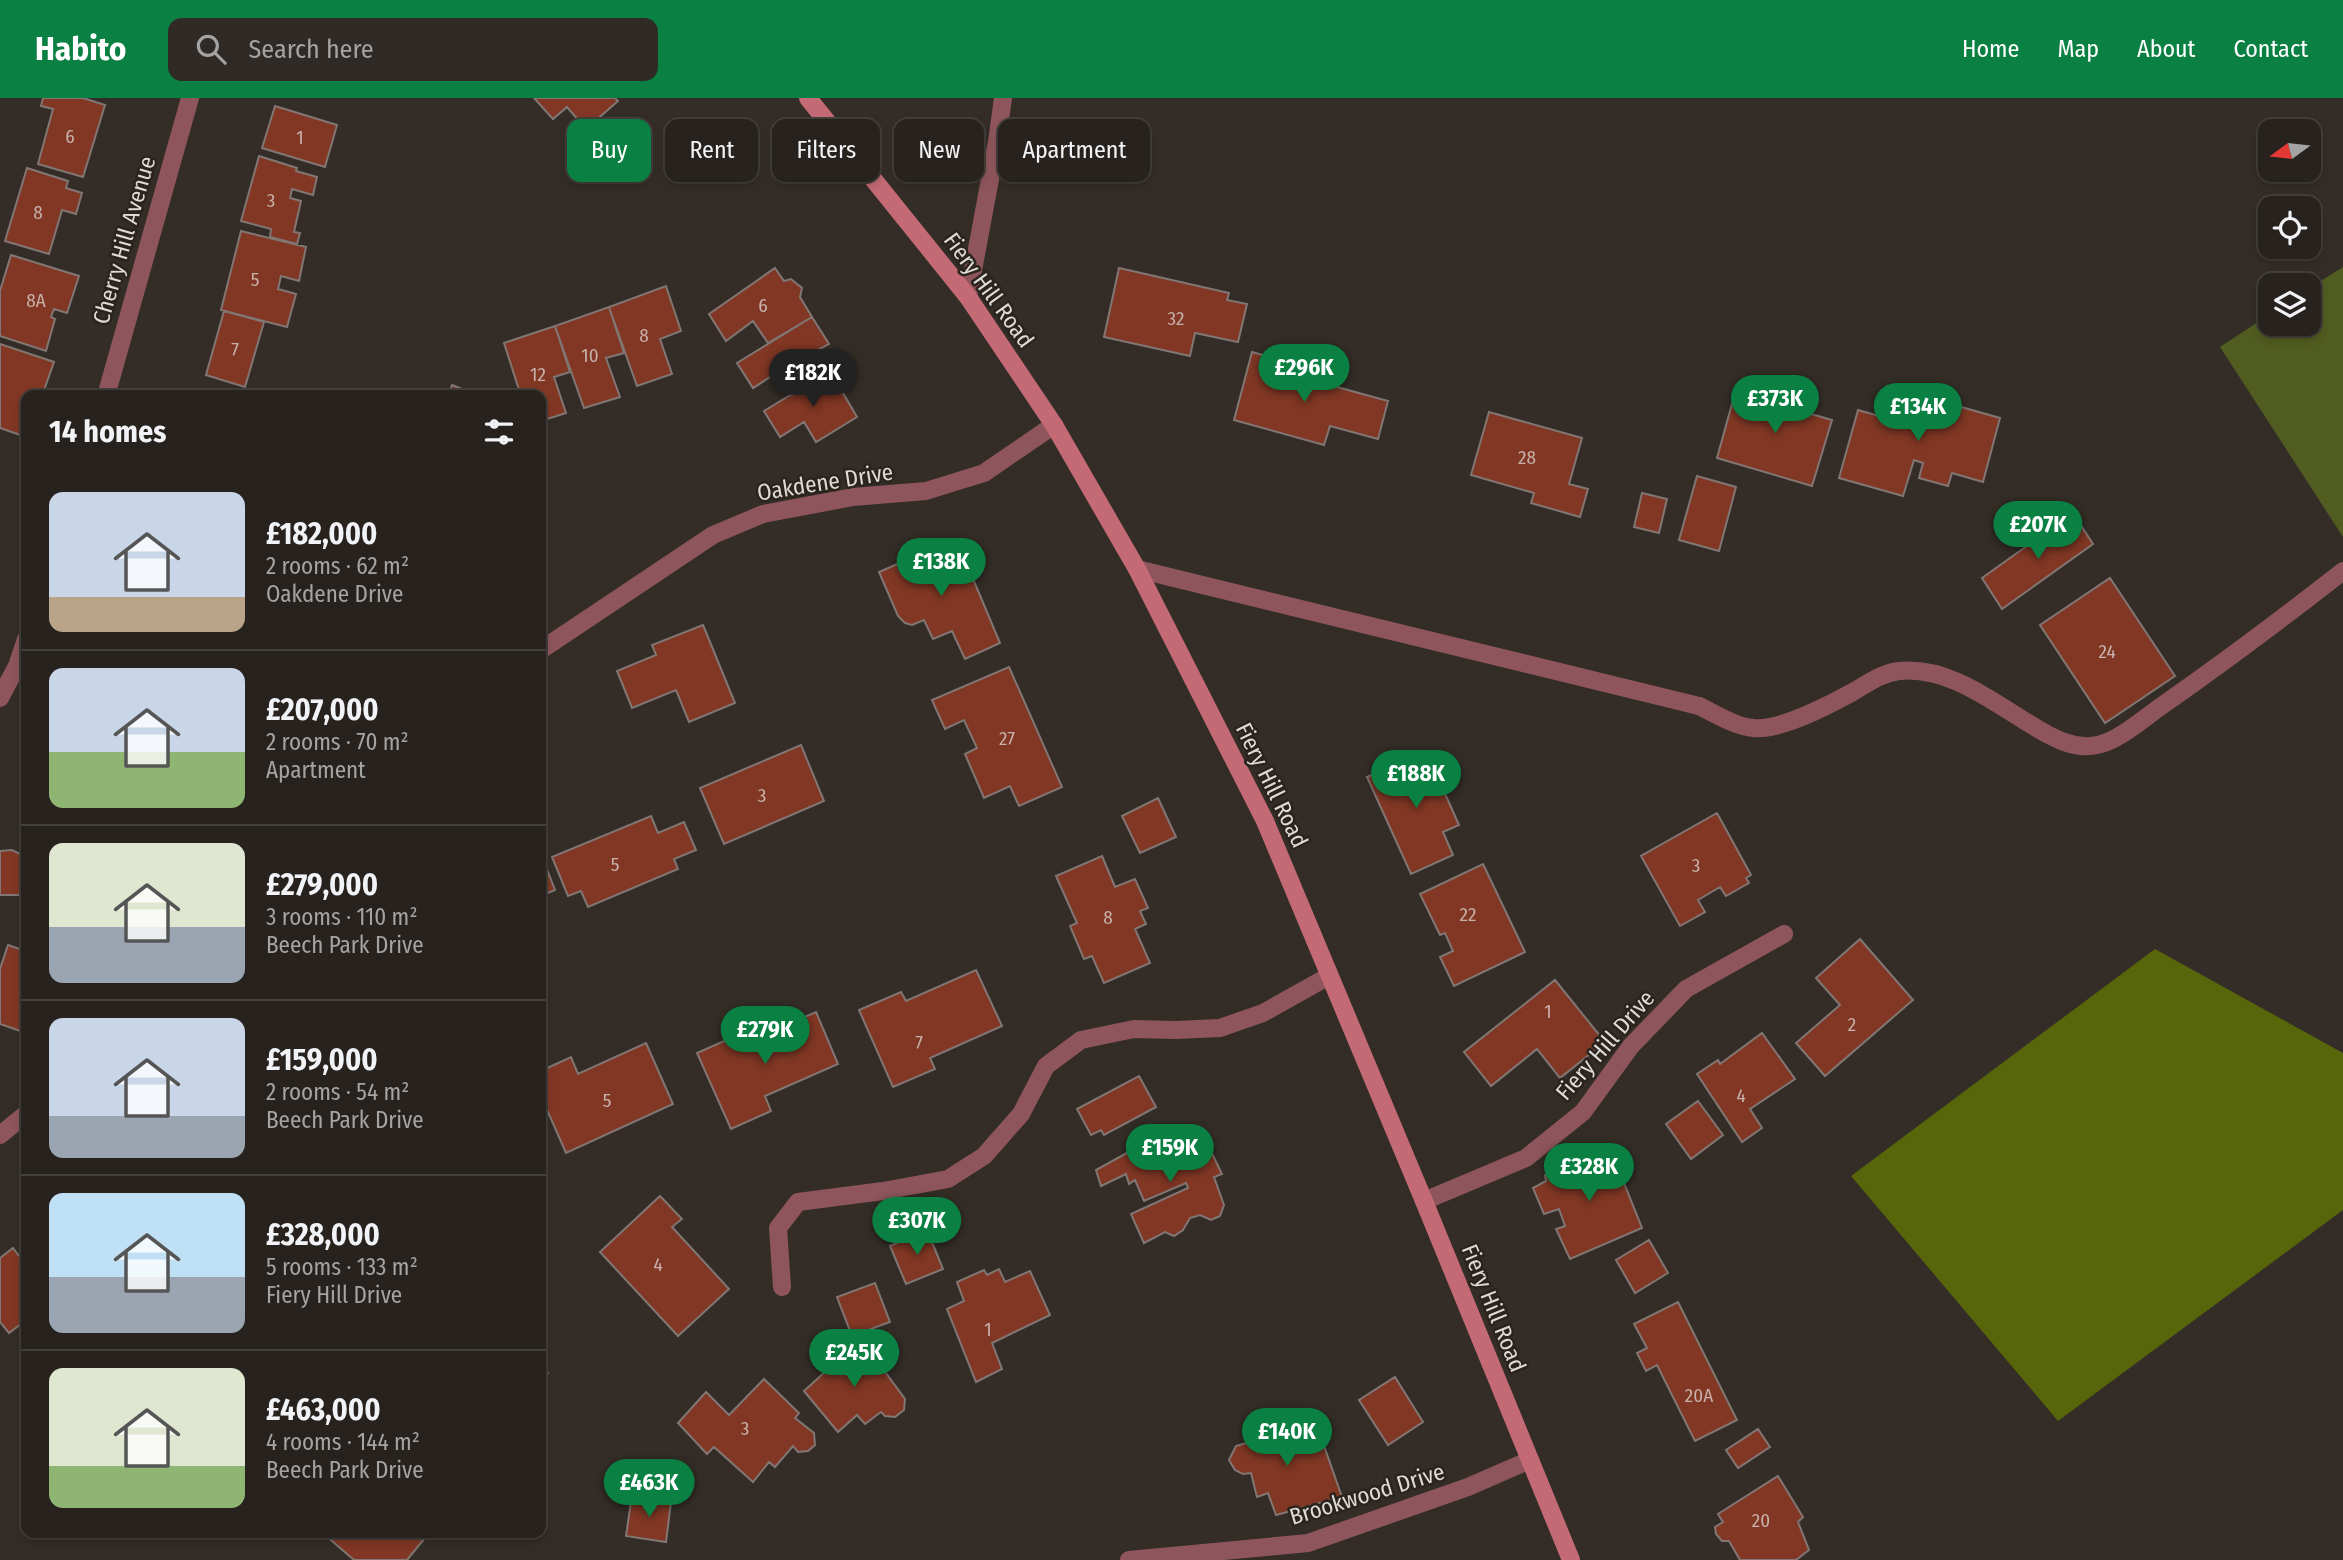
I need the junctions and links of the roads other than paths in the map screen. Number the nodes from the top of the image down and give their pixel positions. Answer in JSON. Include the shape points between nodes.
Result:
{"nodes":[{"id":1,"x":190,"y":98,"type":"edge"},
{"id":2,"x":808,"y":98,"type":"edge"},
{"id":3,"x":1003,"y":98,"type":"edge"},
{"id":4,"x":968,"y":297,"type":"junction"},
{"id":5,"x":108,"y":390,"type":"edge"},
{"id":6,"x":1054,"y":425,"type":"junction"},
{"id":7,"x":1136,"y":569,"type":"junction"},
{"id":8,"x":2343,"y":571,"type":"edge"},
{"id":9,"x":546,"y":647,"type":"edge"},
{"id":10,"x":21,"y":654,"type":"edge"},
{"id":11,"x":0,"y":698,"type":"edge"},
{"id":12,"x":1784,"y":934,"type":"dead end"},
{"id":13,"x":1329,"y":976,"type":"junction"},
{"id":14,"x":21,"y":1118,"type":"edge"},
{"id":15,"x":0,"y":1135,"type":"edge"},
{"id":16,"x":1424,"y":1202,"type":"junction"},
{"id":17,"x":782,"y":1287,"type":"dead end"},
{"id":18,"x":1530,"y":1460,"type":"junction"},
{"id":19,"x":1129,"y":1560,"type":"edge"},
{"id":20,"x":1571,"y":1560,"type":"edge"}],
"edges":[{"from":1,"to":5,"type":"street","name":"Cherry Hill Avenue"},
{"from":2,"to":4,"type":"street","name":"Fiery Hill Road"},
{"from":3,"to":4,"type":"street"},
{"from":4,"to":6,"type":"street","name":"Fiery Hill Road"},
{"from":6,"to":7,"type":"street","name":"Fiery Hill Road"},
{"from":6,"to":9,"type":"street","name":"Oakdene Drive","via":[[984,473],[926,491],[853,497],[763,513],[713,535]]},
{"from":7,"to":8,"type":"street","via":[[1699,706],[1753,728],[1773,727],[1888,672],[1914,670],[1937,673],[1973,690],[2071,745],[2097,746],[2220,665]]},
{"from":7,"to":13,"type":"street","name":"Fiery Hill Road","via":[[1265,821]]},
{"from":10,"to":11,"type":"street"},
{"from":12,"to":16,"type":"street","name":"Fiery Hill Drive","via":[[1686,989],[1631,1046],[1583,1112],[1526,1158]]},
{"from":13,"to":16,"type":"street","name":"Fiery Hill Road"},
{"from":13,"to":17,"type":"street","via":[[1263,1013],[1220,1028],[1134,1029],[1081,1040],[1045,1066],[1021,1114],[984,1156],[948,1179],[798,1202],[778,1228]]},
{"from":14,"to":15,"type":"street"},
{"from":16,"to":18,"type":"street","name":"Fiery Hill Road"},
{"from":18,"to":19,"type":"street","name":"Brookwood Drive","via":[[1468,1487],[1308,1543]]},
{"from":18,"to":20,"type":"street","name":"Fiery Hill Road"}]}
